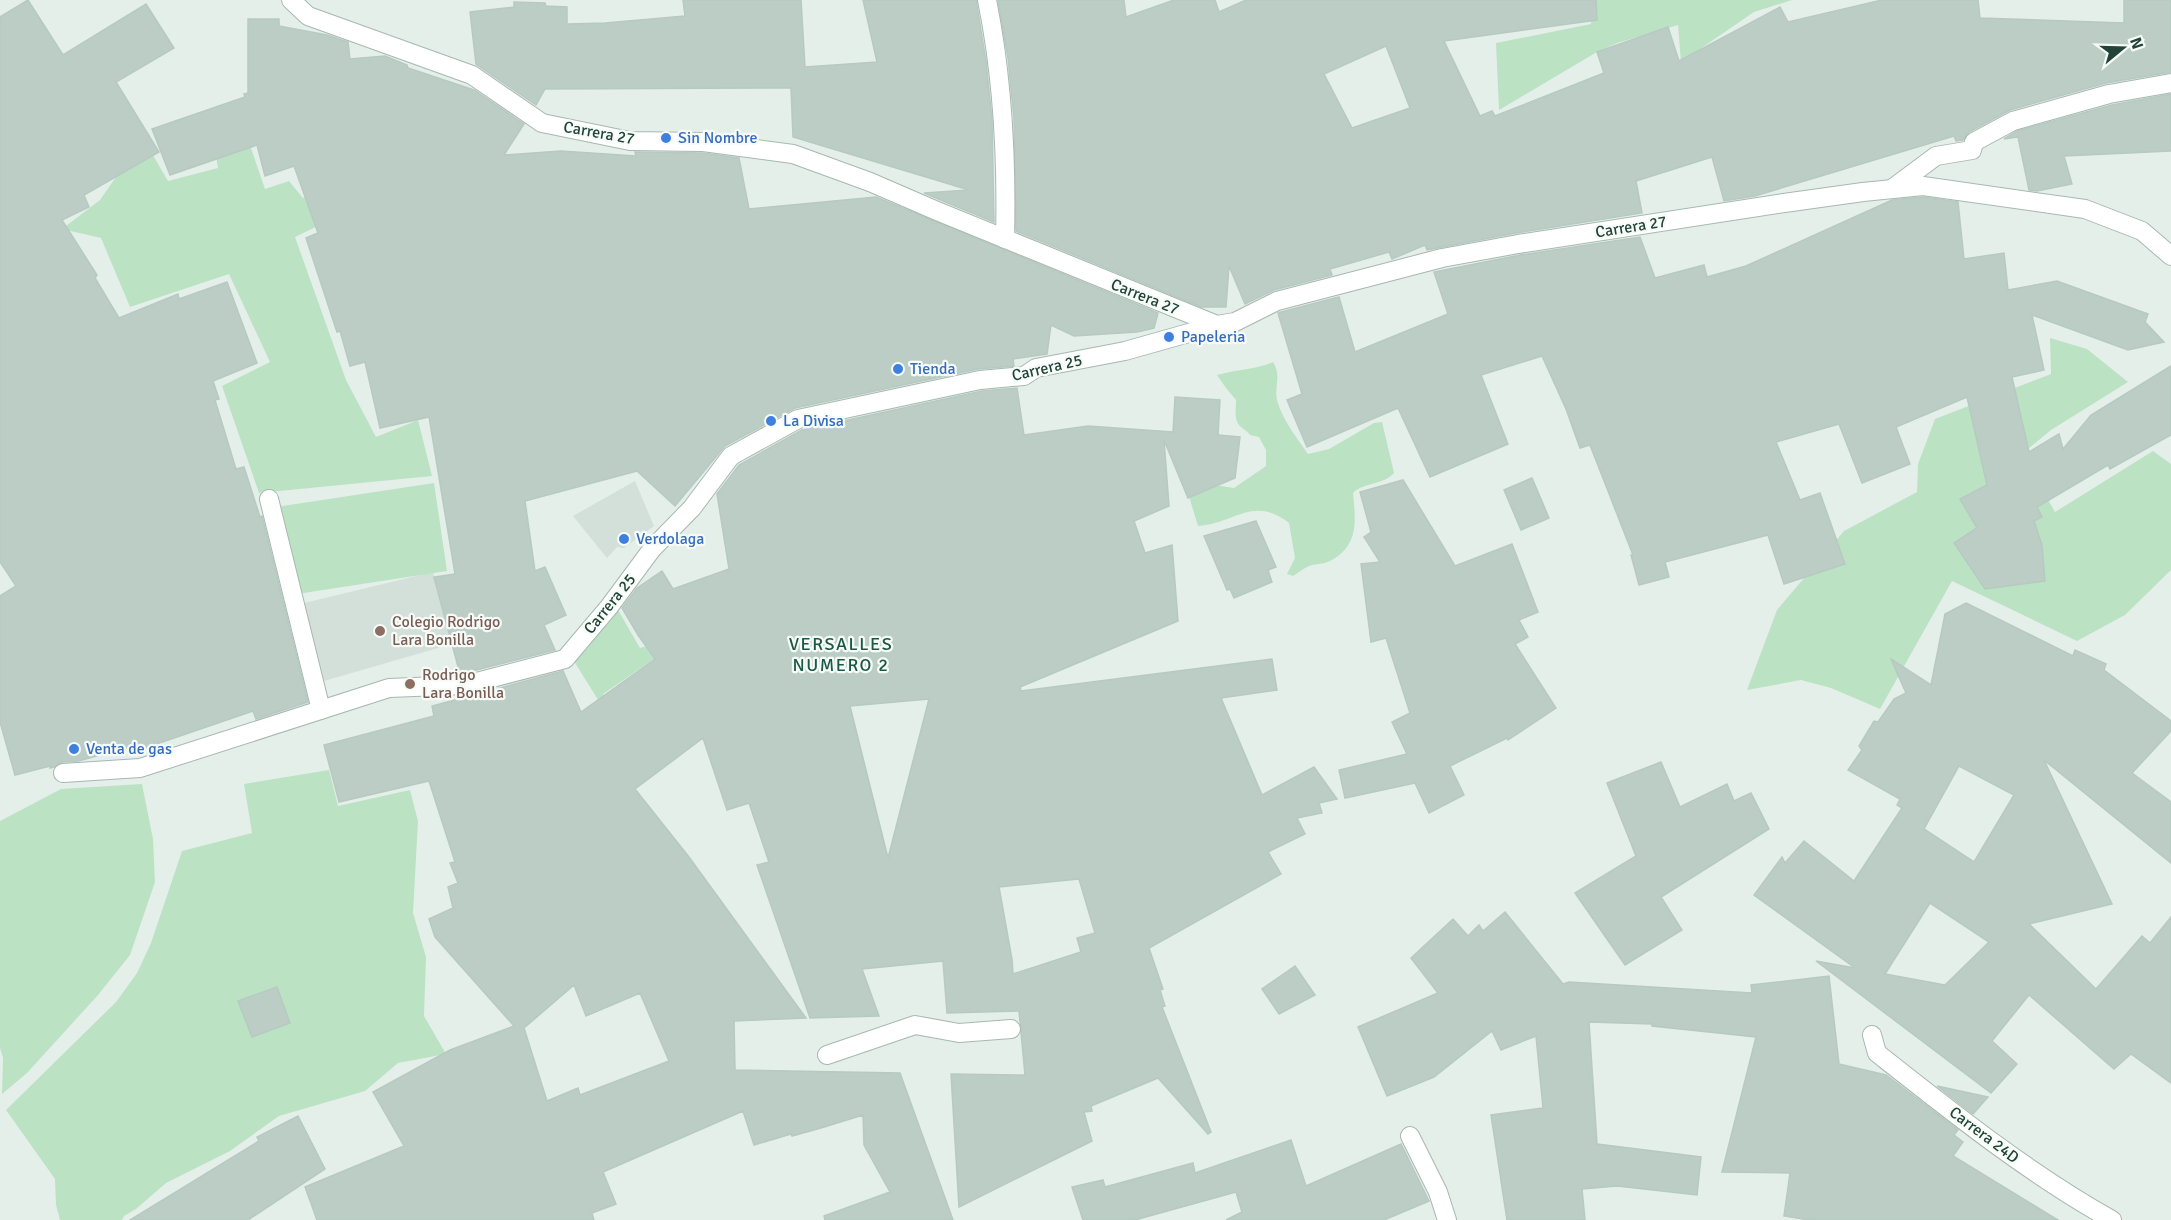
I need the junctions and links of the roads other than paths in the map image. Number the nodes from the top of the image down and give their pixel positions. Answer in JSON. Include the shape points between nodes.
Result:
{"nodes":[{"id":1,"x":291,"y":0,"type":"edge"},
{"id":2,"x":987,"y":0,"type":"edge"},
{"id":3,"x":2171,"y":83,"type":"edge"},
{"id":4,"x":1893,"y":188,"type":"junction"},
{"id":5,"x":1005,"y":239,"type":"junction"},
{"id":6,"x":2171,"y":256,"type":"edge"},
{"id":7,"x":1216,"y":325,"type":"junction"},
{"id":8,"x":269,"y":499,"type":"dead end"},
{"id":9,"x":321,"y":710,"type":"junction"},
{"id":10,"x":63,"y":773,"type":"dead end"},
{"id":11,"x":1011,"y":1029,"type":"dead end"},
{"id":12,"x":1872,"y":1035,"type":"dead end"},
{"id":13,"x":827,"y":1055,"type":"dead end"},
{"id":14,"x":1410,"y":1136,"type":"dead end"},
{"id":15,"x":1447,"y":1220,"type":"edge"},
{"id":16,"x":2112,"y":1220,"type":"edge"}],
"edges":[{"from":1,"to":5,"type":"street","name":"Carrera 27","via":[[308,16],[472,75],[542,123],[630,141],[703,142],[793,154]]},
{"from":2,"to":5,"type":"street","via":[[1001,93]]},
{"from":3,"to":4,"type":"street","via":[[2109,94],[2013,121],[1974,142],[1972,150],[1936,156]]},
{"from":4,"to":6,"type":"street","name":"Carrera 27","via":[[1923,186],[2085,209],[2142,231]]},
{"from":4,"to":7,"type":"street","name":"Carrera 27","via":[[1442,258],[1277,302],[1235,322]]},
{"from":5,"to":7,"type":"street","name":"Carrera 27"},
{"from":7,"to":9,"type":"street","name":"Carrera 25","via":[[1125,351],[1036,368],[1024,376],[980,381],[798,419],[731,456],[565,659],[465,685],[389,688]]},
{"from":8,"to":9,"type":"street"},
{"from":9,"to":10,"type":"street","name":"Carrera 25","via":[[140,768]]},
{"from":11,"to":13,"type":"street","via":[[958,1033],[915,1025]]},
{"from":12,"to":16,"type":"street","name":"Carrera 24D","via":[[1877,1053],[1974,1129],[2050,1184]]},
{"from":14,"to":15,"type":"street","via":[[1438,1192]]}]}
